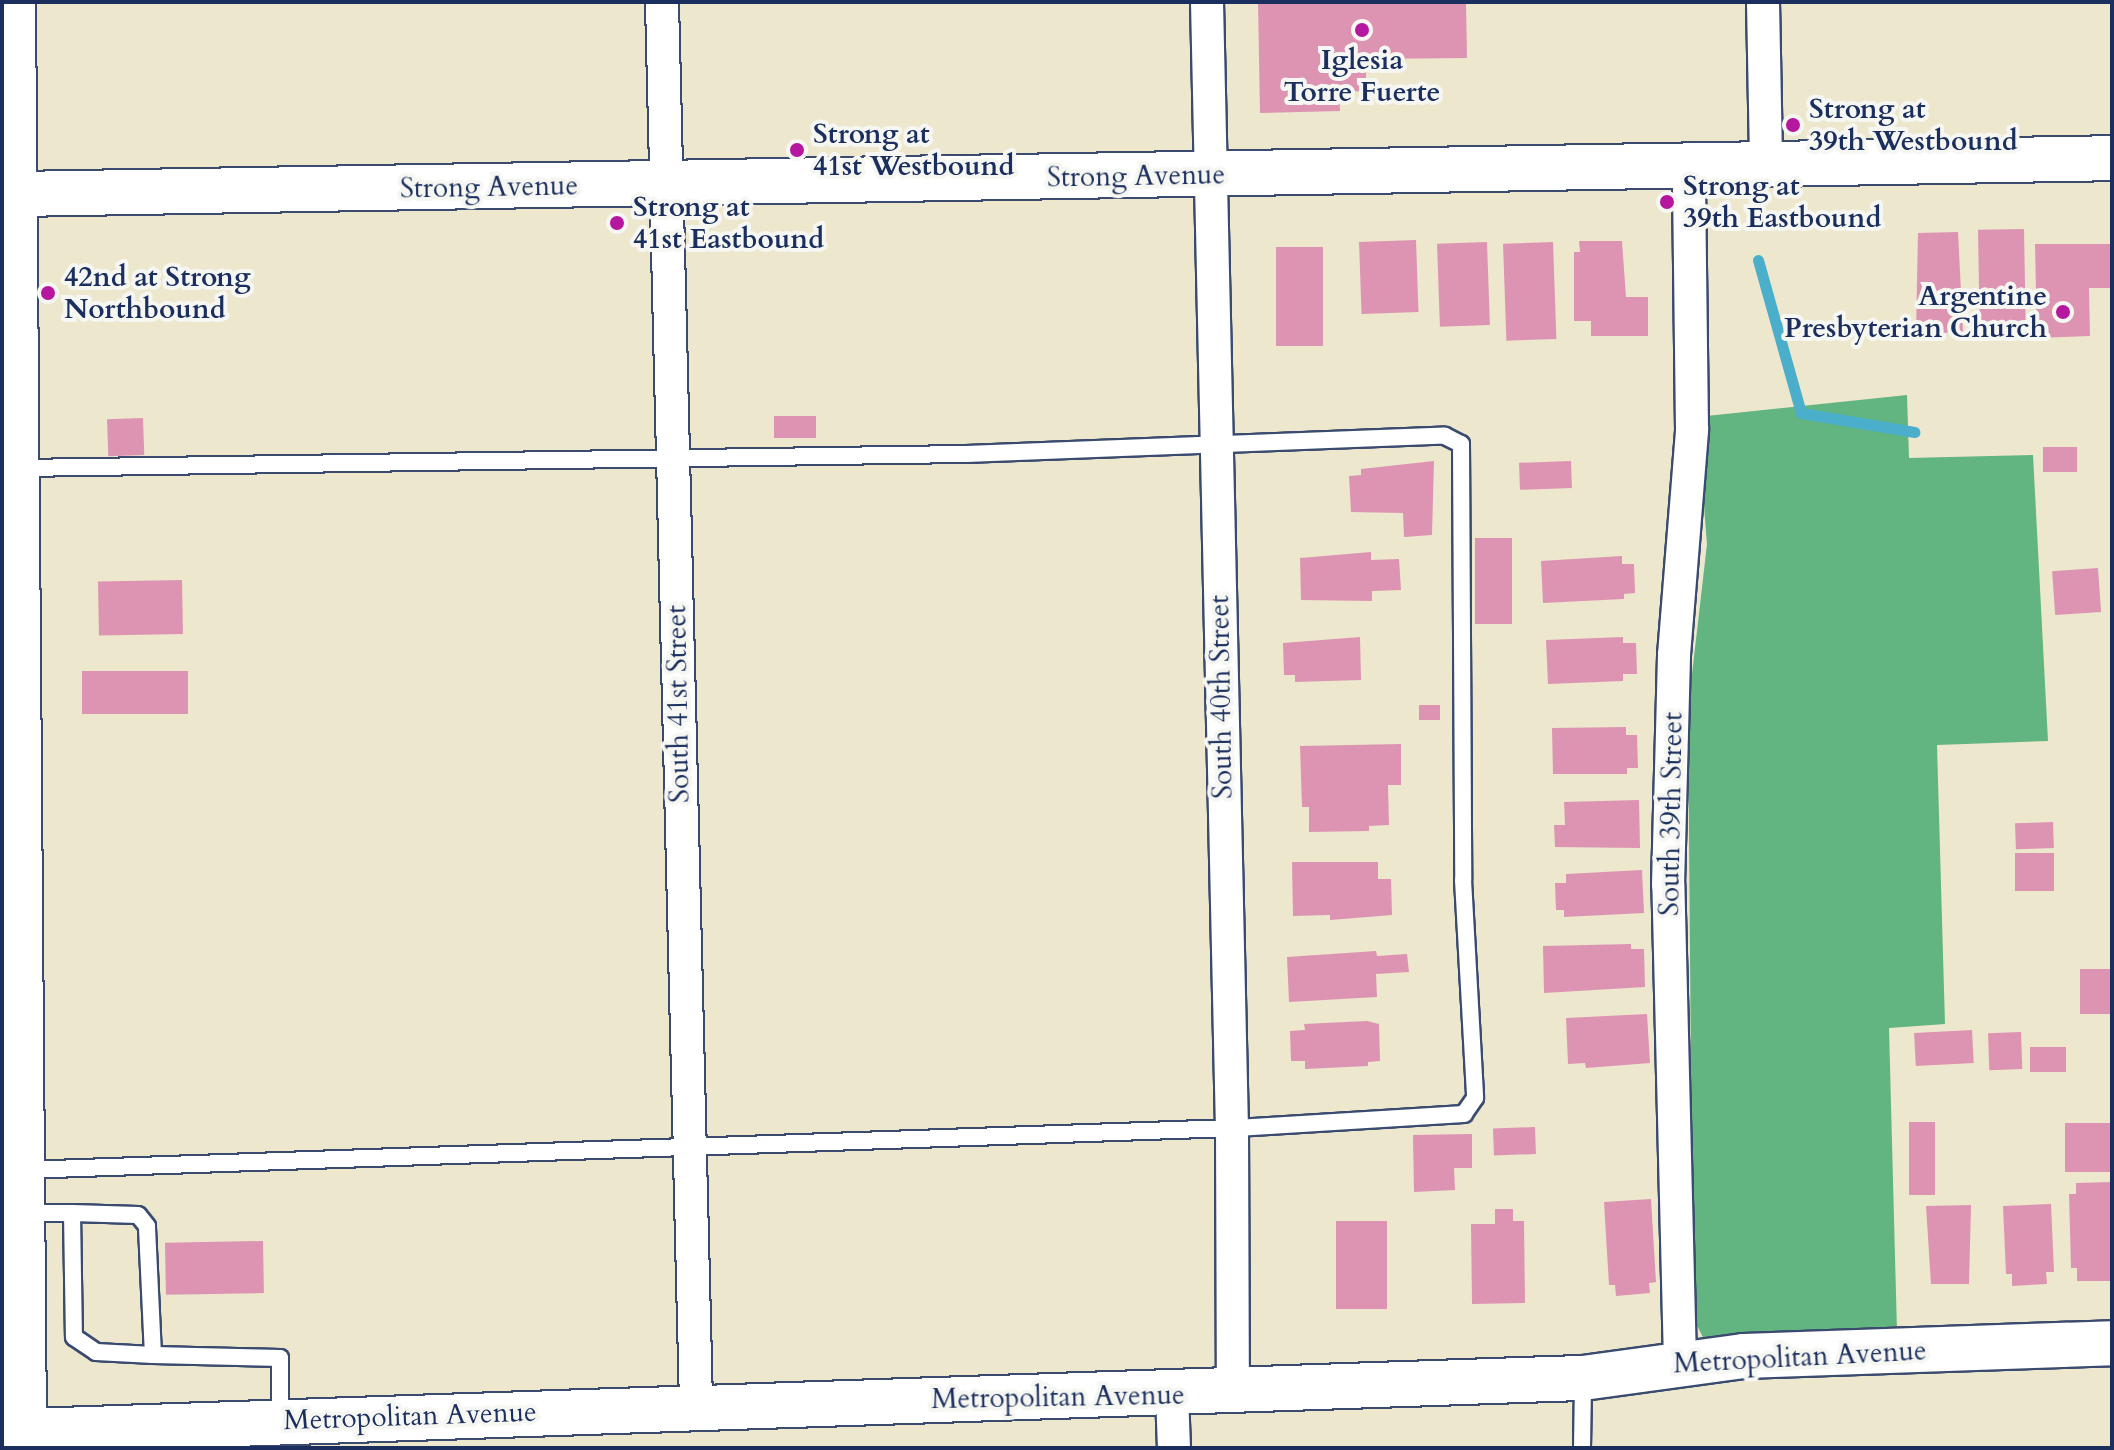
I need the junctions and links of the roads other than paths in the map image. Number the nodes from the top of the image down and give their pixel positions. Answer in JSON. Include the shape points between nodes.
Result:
{"nodes":[{"id":1,"x":13,"y":2,"type":"edge"},
{"id":2,"x":662,"y":2,"type":"edge"},
{"id":3,"x":1207,"y":2,"type":"edge"},
{"id":4,"x":1763,"y":2,"type":"edge"},
{"id":5,"x":2112,"y":158,"type":"edge"},
{"id":6,"x":1766,"y":164,"type":"junction"},
{"id":7,"x":1689,"y":165,"type":"junction"},
{"id":8,"x":1210,"y":174,"type":"junction"},
{"id":9,"x":666,"y":184,"type":"junction"},
{"id":10,"x":17,"y":194,"type":"junction"},
{"id":11,"x":10,"y":312,"type":"edge"},
{"id":12,"x":10,"y":392,"type":"edge"},
{"id":13,"x":1214,"y":446,"type":"junction"},
{"id":14,"x":672,"y":456,"type":"junction"},
{"id":15,"x":13,"y":482,"type":"edge"},
{"id":16,"x":1232,"y":1128,"type":"junction"},
{"id":17,"x":688,"y":1143,"type":"junction"},
{"id":18,"x":22,"y":1170,"type":"junction"},
{"id":19,"x":23,"y":1213,"type":"junction"},
{"id":20,"x":72,"y":1213,"type":"junction"},
{"id":21,"x":2112,"y":1343,"type":"edge"},
{"id":22,"x":153,"y":1355,"type":"junction"},
{"id":23,"x":1680,"y":1362,"type":"junction"},
{"id":24,"x":1583,"y":1378,"type":"junction"},
{"id":25,"x":1233,"y":1393,"type":"junction"},
{"id":26,"x":1172,"y":1394,"type":"junction"},
{"id":27,"x":696,"y":1405,"type":"junction"},
{"id":28,"x":280,"y":1421,"type":"junction"},
{"id":29,"x":212,"y":1436,"type":"edge"},
{"id":30,"x":17,"y":1437,"type":"edge"},
{"id":31,"x":1174,"y":1448,"type":"edge"},
{"id":32,"x":1582,"y":1448,"type":"edge"}],
"edges":[{"from":1,"to":10,"type":"street"},
{"from":2,"to":9,"type":"street","name":"South 41st Street"},
{"from":3,"to":8,"type":"street","name":"South 40th Street"},
{"from":4,"to":6,"type":"street"},
{"from":5,"to":6,"type":"street","name":"Strong Avenue"},
{"from":6,"to":7,"type":"street","name":"Strong Avenue"},
{"from":7,"to":8,"type":"street","name":"Strong Avenue"},
{"from":7,"to":23,"type":"street","name":"South 39th Street","via":[[1692,429],[1674,655],[1668,885]]},
{"from":8,"to":9,"type":"street","name":"Strong Avenue"},
{"from":8,"to":13,"type":"street","name":"South 40th Street"},
{"from":9,"to":10,"type":"street","name":"Strong Avenue"},
{"from":9,"to":14,"type":"street","name":"South 41st Street"},
{"from":10,"to":11,"type":"street"},
{"from":11,"to":12,"type":"street"},
{"from":12,"to":15,"type":"street"},
{"from":13,"to":14,"type":"lane"},
{"from":13,"to":16,"type":"street","name":"South 40th Street"},
{"from":13,"to":16,"type":"lane","via":[[1445,436],[1461,444],[1463,880],[1475,1098],[1464,1114]]},
{"from":14,"to":15,"type":"lane"},
{"from":14,"to":17,"type":"street","name":"South 41st Street"},
{"from":15,"to":18,"type":"street"},
{"from":16,"to":17,"type":"lane"},
{"from":16,"to":25,"type":"street","name":"South 40th Street"},
{"from":17,"to":18,"type":"lane"},
{"from":17,"to":27,"type":"street","name":"South 41st Street"},
{"from":18,"to":19,"type":"street"},
{"from":19,"to":20,"type":"lane"},
{"from":19,"to":30,"type":"street"},
{"from":20,"to":22,"type":"lane","via":[[74,1337],[96,1352]]},
{"from":20,"to":22,"type":"lane","via":[[138,1215],[147,1226]]},
{"from":21,"to":23,"type":"street","name":"Metropolitan Avenue"},
{"from":22,"to":28,"type":"lane","via":[[280,1358]]},
{"from":23,"to":24,"type":"street","name":"Metropolitan Avenue"},
{"from":24,"to":25,"type":"street","name":"Metropolitan Avenue"},
{"from":24,"to":32,"type":"lane"},
{"from":25,"to":26,"type":"street","name":"Metropolitan Avenue"},
{"from":26,"to":27,"type":"street","name":"Metropolitan Avenue"},
{"from":26,"to":31,"type":"street"},
{"from":27,"to":28,"type":"street","name":"Metropolitan Avenue"},
{"from":28,"to":29,"type":"street","name":"Metropolitan Avenue"},
{"from":29,"to":30,"type":"street","name":"Metropolitan Avenue"}]}
